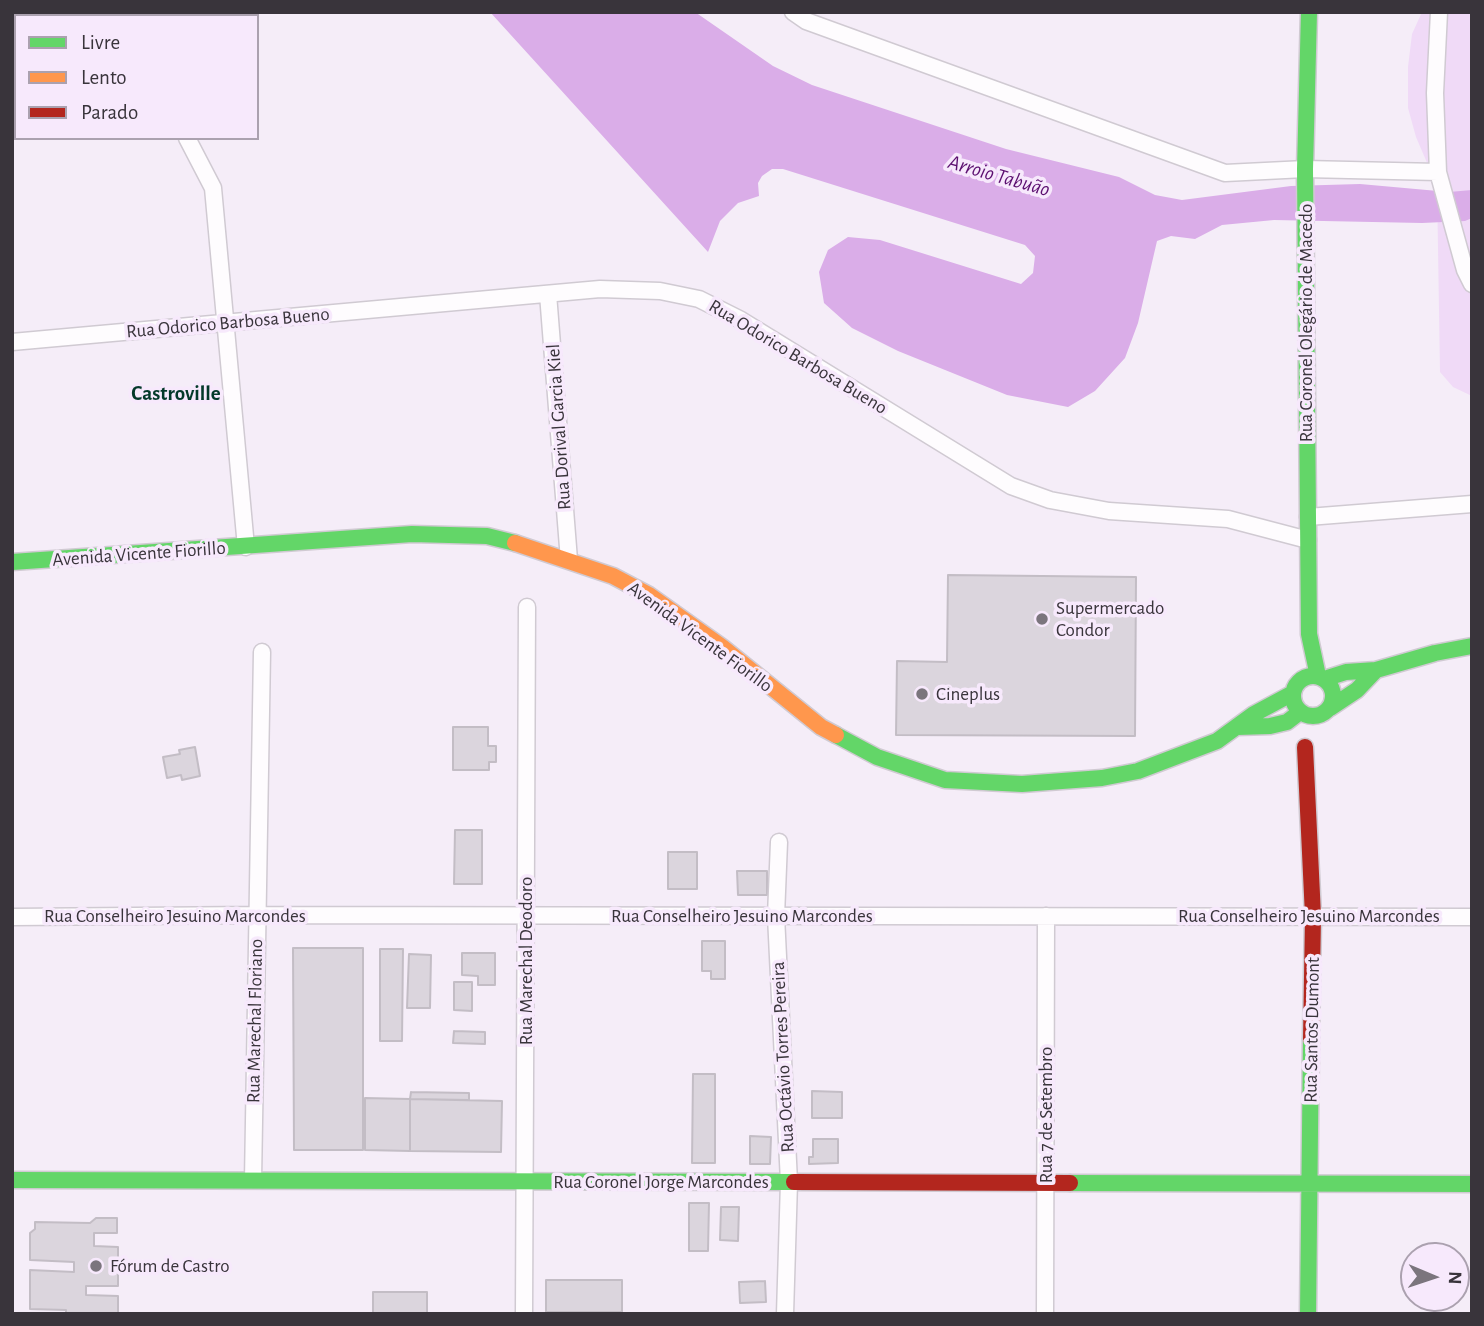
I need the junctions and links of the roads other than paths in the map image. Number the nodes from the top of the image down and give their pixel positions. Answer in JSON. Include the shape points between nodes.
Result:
{"nodes":[{"id":1,"x":793,"y":12,"type":"edge"},
{"id":2,"x":1309,"y":12,"type":"edge"},
{"id":3,"x":1439,"y":12,"type":"edge"},
{"id":4,"x":188,"y":140,"type":"edge"},
{"id":5,"x":1438,"y":172,"type":"junction"},
{"id":6,"x":1305,"y":175,"type":"junction"},
{"id":7,"x":1472,"y":284,"type":"edge"},
{"id":8,"x":548,"y":294,"type":"junction"},
{"id":9,"x":225,"y":323,"type":"junction"},
{"id":10,"x":12,"y":342,"type":"edge"},
{"id":11,"x":1472,"y":504,"type":"edge"},
{"id":12,"x":1308,"y":517,"type":"junction"},
{"id":13,"x":1308,"y":540,"type":"junction"},
{"id":14,"x":246,"y":547,"type":"junction"},
{"id":15,"x":569,"y":560,"type":"junction"},
{"id":16,"x":12,"y":562,"type":"edge"},
{"id":17,"x":527,"y":607,"type":"dead end"},
{"id":18,"x":1309,"y":634,"type":"junction"},
{"id":19,"x":1472,"y":646,"type":"edge"},
{"id":20,"x":262,"y":652,"type":"dead end"},
{"id":21,"x":1376,"y":670,"type":"junction"},
{"id":22,"x":1321,"y":677,"type":"junction"},
{"id":23,"x":1294,"y":689,"type":"junction"},
{"id":24,"x":1326,"y":711,"type":"junction"},
{"id":25,"x":1301,"y":713,"type":"junction"},
{"id":26,"x":1237,"y":727,"type":"junction"},
{"id":27,"x":1305,"y":747,"type":"junction"},
{"id":28,"x":779,"y":842,"type":"dead end"},
{"id":29,"x":257,"y":915,"type":"junction"},
{"id":30,"x":526,"y":915,"type":"junction"},
{"id":31,"x":776,"y":916,"type":"junction"},
{"id":32,"x":1046,"y":916,"type":"junction"},
{"id":33,"x":1313,"y":916,"type":"junction"},
{"id":34,"x":12,"y":917,"type":"edge"},
{"id":35,"x":1472,"y":917,"type":"edge"},
{"id":36,"x":12,"y":1180,"type":"edge"},
{"id":37,"x":253,"y":1180,"type":"junction"},
{"id":38,"x":789,"y":1182,"type":"junction"},
{"id":39,"x":525,"y":1183,"type":"junction"},
{"id":40,"x":1045,"y":1183,"type":"junction"},
{"id":41,"x":1310,"y":1183,"type":"junction"},
{"id":42,"x":1472,"y":1184,"type":"edge"},
{"id":43,"x":524,"y":1314,"type":"edge"},
{"id":44,"x":785,"y":1314,"type":"edge"},
{"id":45,"x":1045,"y":1314,"type":"edge"},
{"id":46,"x":1308,"y":1314,"type":"edge"}],
"edges":[{"from":1,"to":6,"type":"street","via":[[820,26],[1225,173]]},
{"from":2,"to":6,"type":"street","name":"Rua Coronel Olegário de Macedo"},
{"from":3,"to":5,"type":"street"},
{"from":4,"to":9,"type":"street","via":[[213,188]]},
{"from":5,"to":6,"type":"street"},
{"from":5,"to":7,"type":"street"},
{"from":6,"to":12,"type":"street","name":"Rua Coronel Olegário de Macedo"},
{"from":8,"to":9,"type":"street","name":"Rua Odorico Barbosa Bueno"},
{"from":8,"to":13,"type":"street","name":"Rua Odorico Barbosa Bueno","via":[[600,289],[660,291],[699,299],[741,320],[1011,486],[1050,500],[1109,511],[1228,519]]},
{"from":8,"to":15,"type":"street","name":"Rua Dorival Garcia Kiel"},
{"from":9,"to":10,"type":"street","name":"Rua Odorico Barbosa Bueno"},
{"from":9,"to":14,"type":"street"},
{"from":11,"to":12,"type":"street"},
{"from":12,"to":13,"type":"street","name":"Rua Coronel Olegário de Macedo"},
{"from":13,"to":18,"type":"street","name":"Rua Coronel Olegário de Macedo"},
{"from":14,"to":15,"type":"street","name":"Avenida Vicente Fiorillo","via":[[412,534],[487,536]]},
{"from":14,"to":16,"type":"street","name":"Avenida Vicente Fiorillo"},
{"from":15,"to":26,"type":"street","name":"Avenida Vicente Fiorillo","via":[[649,595],[821,727],[877,757],[945,780],[1022,783],[1102,778],[1171,760],[1217,741]]},
{"from":17,"to":30,"type":"street","name":"Rua Marechal Deodoro"},
{"from":18,"to":22,"type":"street"},
{"from":18,"to":23,"type":"street"},
{"from":19,"to":21,"type":"street"},
{"from":20,"to":29,"type":"street","name":"Rua Marechal Floriano"},
{"from":21,"to":22,"type":"street"},
{"from":21,"to":24,"type":"street"},
{"from":22,"to":23,"type":"street","via":[[1305,677]]},
{"from":22,"to":24,"type":"street","via":[[1332,689],[1333,702]]},
{"from":23,"to":25,"type":"street","via":[[1294,705]]},
{"from":23,"to":26,"type":"street","name":"Avenida Vicente Fiorillo"},
{"from":24,"to":25,"type":"street","via":[[1308,716]]},
{"from":24,"to":27,"type":"street"},
{"from":25,"to":26,"type":"street","via":[[1270,726]]},
{"from":25,"to":27,"type":"street","name":"Rua Santos Dumont","via":[[1296,731]]},
{"from":27,"to":33,"type":"street","name":"Rua Santos Dumont"},
{"from":28,"to":31,"type":"street","name":"Rua Octávio Torres Pereira"},
{"from":29,"to":30,"type":"street","name":"Rua Conselheiro Jesuino Marcondes"},
{"from":29,"to":34,"type":"street","name":"Rua Conselheiro Jesuino Marcondes"},
{"from":29,"to":37,"type":"street","name":"Rua Marechal Floriano"},
{"from":30,"to":31,"type":"street","name":"Rua Conselheiro Jesuino Marcondes"},
{"from":30,"to":39,"type":"street","name":"Rua Marechal Deodoro"},
{"from":31,"to":32,"type":"street","name":"Rua Conselheiro Jesuino Marcondes"},
{"from":31,"to":38,"type":"street","name":"Rua Octávio Torres Pereira"},
{"from":32,"to":33,"type":"street","name":"Rua Conselheiro Jesuino Marcondes"},
{"from":32,"to":40,"type":"street","name":"Rua 7 de Setembro"},
{"from":33,"to":35,"type":"street","name":"Rua Conselheiro Jesuino Marcondes"},
{"from":33,"to":41,"type":"street","name":"Rua Santos Dumont"},
{"from":36,"to":37,"type":"street","name":"Rua Coronel Jorge Marcondes"},
{"from":37,"to":39,"type":"street","name":"Rua Coronel Jorge Marcondes"},
{"from":38,"to":39,"type":"street","name":"Rua Coronel Jorge Marcondes"},
{"from":38,"to":40,"type":"street","name":"Rua Coronel Jorge Marcondes"},
{"from":38,"to":44,"type":"street","name":"Rua Octávio Torres Pereira"},
{"from":39,"to":43,"type":"street","name":"Rua Marechal Deodoro"},
{"from":40,"to":41,"type":"street","name":"Rua Coronel Jorge Marcondes"},
{"from":40,"to":45,"type":"street","name":"Rua 7 de Setembro"},
{"from":41,"to":42,"type":"street","name":"Rua Coronel Jorge Marcondes"},
{"from":41,"to":46,"type":"street","name":"Rua Santos Dumont"}]}
